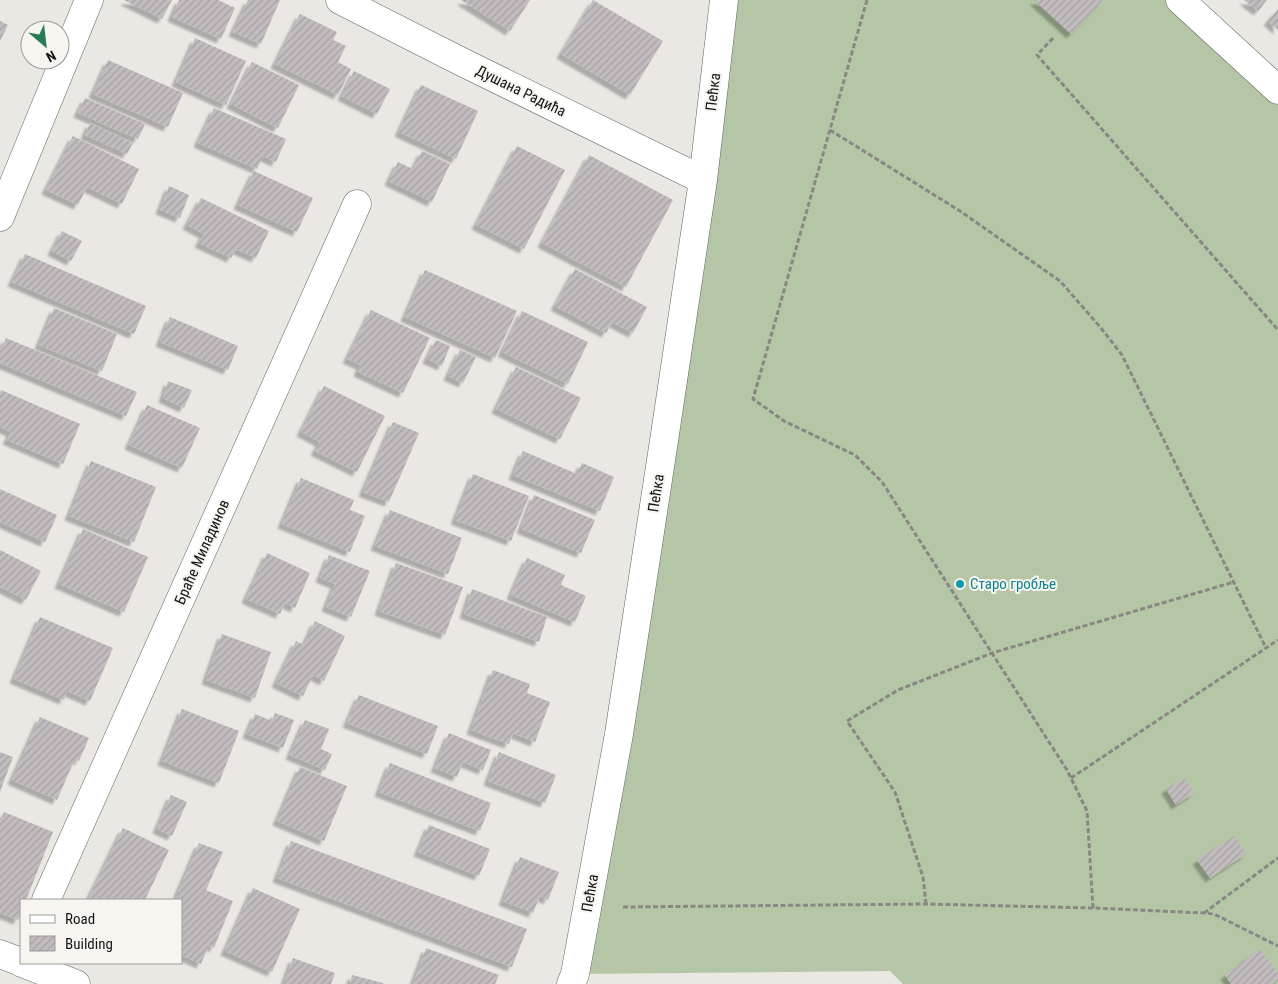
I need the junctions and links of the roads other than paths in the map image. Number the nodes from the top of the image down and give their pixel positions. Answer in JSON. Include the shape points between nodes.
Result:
{"nodes":[{"id":1,"x":89,"y":0,"type":"edge"},
{"id":2,"x":340,"y":0,"type":"edge"},
{"id":3,"x":724,"y":0,"type":"edge"},
{"id":4,"x":1180,"y":0,"type":"edge"},
{"id":5,"x":1278,"y":90,"type":"edge"},
{"id":6,"x":703,"y":180,"type":"junction"},
{"id":7,"x":357,"y":204,"type":"dead end"},
{"id":8,"x":0,"y":217,"type":"edge"},
{"id":9,"x":46,"y":899,"type":"edge"},
{"id":10,"x":29,"y":964,"type":"edge"},
{"id":11,"x":578,"y":983,"type":"edge"},
{"id":12,"x":76,"y":984,"type":"edge"}],
"edges":[{"from":1,"to":8,"type":"street"},
{"from":2,"to":6,"type":"street","name":"Душана Радића"},
{"from":3,"to":6,"type":"street","name":"Пећка"},
{"from":4,"to":5,"type":"street"},
{"from":6,"to":11,"type":"street","name":"Пећка","via":[[619,734],[587,907]]},
{"from":7,"to":9,"type":"street","name":"Браће Миладинов"},
{"from":10,"to":12,"type":"street"}]}
